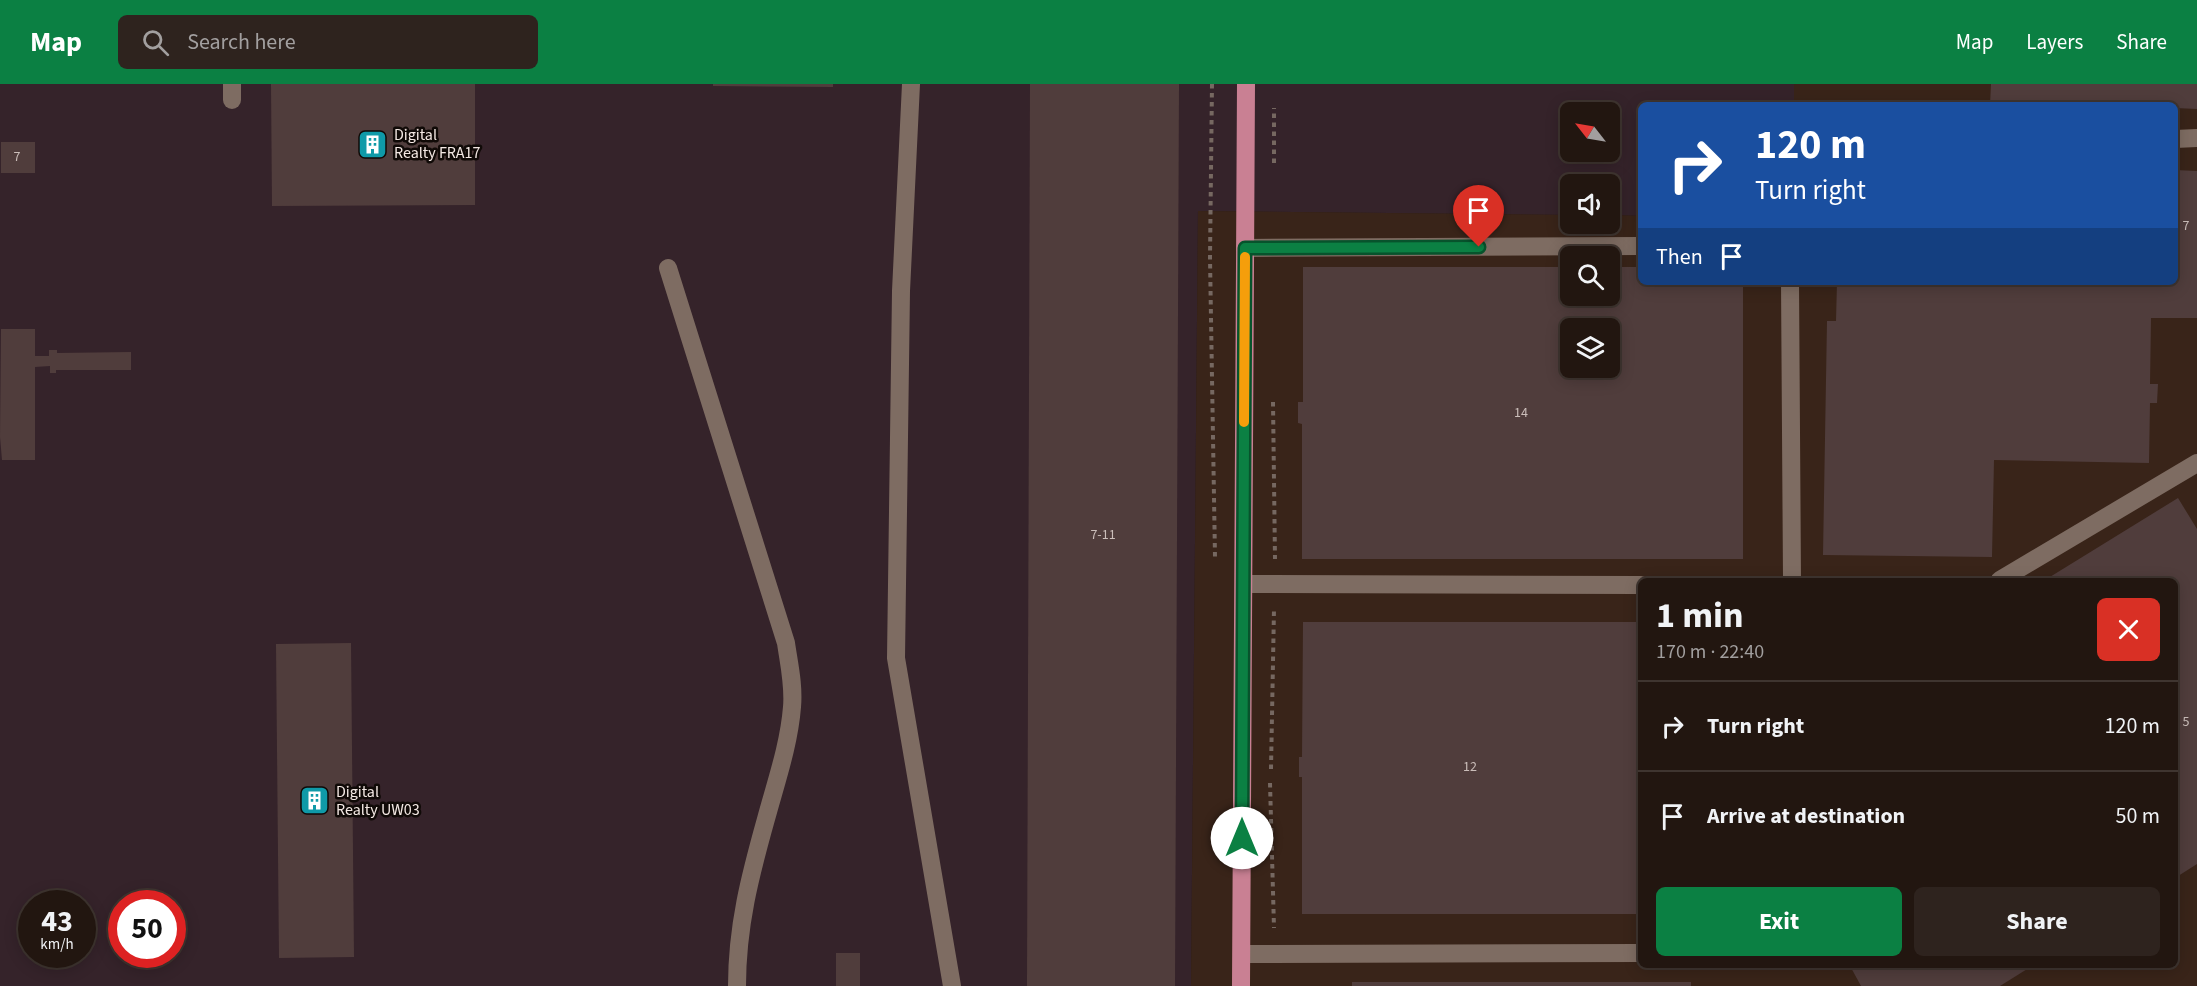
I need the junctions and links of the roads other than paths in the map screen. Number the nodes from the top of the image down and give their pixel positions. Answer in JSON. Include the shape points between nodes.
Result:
{"nodes":[{"id":1,"x":911,"y":84,"type":"edge"},
{"id":2,"x":1246,"y":84,"type":"edge"},
{"id":3,"x":2197,"y":138,"type":"edge"},
{"id":4,"x":2178,"y":139,"type":"edge"},
{"id":5,"x":1638,"y":246,"type":"edge"},
{"id":6,"x":1245,"y":248,"type":"junction"},
{"id":7,"x":668,"y":268,"type":"dead end"},
{"id":8,"x":1790,"y":285,"type":"edge"},
{"id":9,"x":2197,"y":463,"type":"edge"},
{"id":10,"x":1792,"y":578,"type":"edge"},
{"id":11,"x":2003,"y":578,"type":"edge"},
{"id":12,"x":1244,"y":584,"type":"junction"},
{"id":13,"x":1638,"y":585,"type":"edge"},
{"id":14,"x":1638,"y":953,"type":"edge"},
{"id":15,"x":1242,"y":954,"type":"junction"},
{"id":16,"x":737,"y":986,"type":"edge"},
{"id":17,"x":952,"y":986,"type":"edge"},
{"id":18,"x":1242,"y":986,"type":"edge"}],
"edges":[{"from":1,"to":17,"type":"lane","via":[[901,291],[896,657]]},
{"from":2,"to":6,"type":"main road"},
{"from":3,"to":4,"type":"lane"},
{"from":5,"to":6,"type":"lane"},
{"from":6,"to":12,"type":"main road"},
{"from":7,"to":16,"type":"lane","via":[[786,643],[791,676],[789,736],[746,892],[740,922]]},
{"from":8,"to":10,"type":"lane"},
{"from":9,"to":11,"type":"lane"},
{"from":12,"to":13,"type":"lane"},
{"from":12,"to":15,"type":"main road"},
{"from":14,"to":15,"type":"lane"},
{"from":15,"to":18,"type":"main road"}]}
